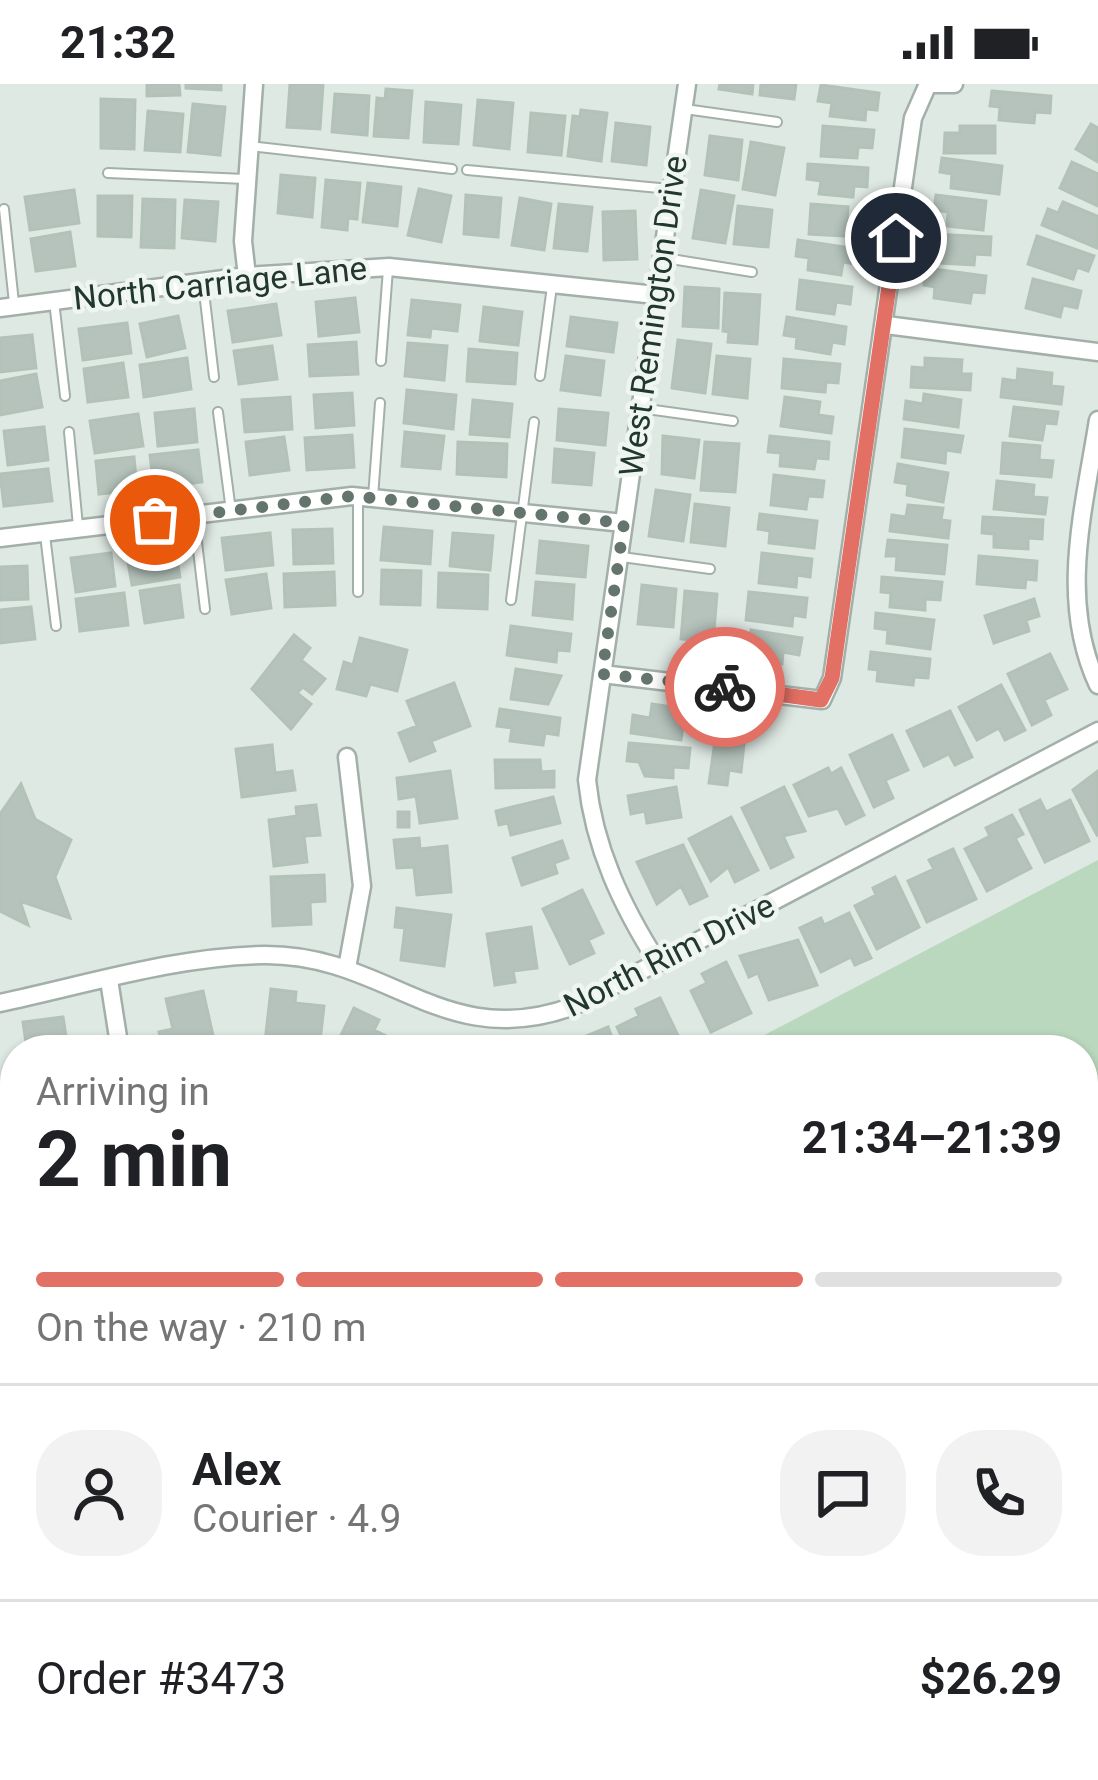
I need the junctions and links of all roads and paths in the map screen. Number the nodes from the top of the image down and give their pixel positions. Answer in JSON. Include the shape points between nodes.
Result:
{"nodes":[{"id":1,"x":254,"y":84,"type":"edge"},
{"id":2,"x":687,"y":84,"type":"edge"},
{"id":3,"x":928,"y":84,"type":"edge"},
{"id":4,"x":954,"y":84,"type":"edge"},
{"id":5,"x":683,"y":109,"type":"junction"},
{"id":6,"x":777,"y":122,"type":"dead end"},
{"id":7,"x":248,"y":146,"type":"junction"},
{"id":8,"x":452,"y":169,"type":"dead end"},
{"id":9,"x":467,"y":170,"type":"dead end"},
{"id":10,"x":108,"y":173,"type":"dead end"},
{"id":11,"x":246,"y":179,"type":"junction"},
{"id":12,"x":671,"y":189,"type":"junction"},
{"id":13,"x":4,"y":209,"type":"dead end"},
{"id":14,"x":661,"y":257,"type":"junction"},
{"id":15,"x":388,"y":267,"type":"junction"},
{"id":16,"x":752,"y":272,"type":"dead end"},
{"id":17,"x":247,"y":276,"type":"junction"},
{"id":18,"x":203,"y":282,"type":"junction"},
{"id":19,"x":552,"y":284,"type":"junction"},
{"id":20,"x":656,"y":296,"type":"junction"},
{"id":21,"x":54,"y":299,"type":"junction"},
{"id":22,"x":7,"y":306,"type":"edge"},
{"id":23,"x":886,"y":325,"type":"junction"},
{"id":24,"x":1098,"y":352,"type":"edge"},
{"id":25,"x":382,"y":361,"type":"dead end"},
{"id":26,"x":214,"y":376,"type":"dead end"},
{"id":27,"x":540,"y":376,"type":"dead end"},
{"id":28,"x":65,"y":396,"type":"dead end"},
{"id":29,"x":380,"y":403,"type":"dead end"},
{"id":30,"x":640,"y":408,"type":"junction"},
{"id":31,"x":218,"y":412,"type":"dead end"},
{"id":32,"x":1098,"y":420,"type":"edge"},
{"id":33,"x":733,"y":421,"type":"dead end"},
{"id":34,"x":534,"y":422,"type":"dead end"},
{"id":35,"x":68,"y":432,"type":"dead end"},
{"id":36,"x":366,"y":498,"type":"junction"},
{"id":37,"x":230,"y":511,"type":"junction"},
{"id":38,"x":524,"y":513,"type":"junction"},
{"id":39,"x":194,"y":515,"type":"junction"},
{"id":40,"x":624,"y":523,"type":"junction"},
{"id":41,"x":78,"y":529,"type":"junction"},
{"id":42,"x":45,"y":533,"type":"junction"},
{"id":43,"x":0,"y":538,"type":"edge"},
{"id":44,"x":619,"y":556,"type":"junction"},
{"id":45,"x":710,"y":569,"type":"dead end"},
{"id":46,"x":358,"y":592,"type":"dead end"},
{"id":47,"x":511,"y":600,"type":"dead end"},
{"id":48,"x":205,"y":609,"type":"dead end"},
{"id":49,"x":56,"y":626,"type":"dead end"},
{"id":50,"x":602,"y":674,"type":"junction"},
{"id":51,"x":1098,"y":685,"type":"edge"},
{"id":52,"x":1098,"y":731,"type":"edge"},
{"id":53,"x":347,"y":757,"type":"dead end"},
{"id":54,"x":658,"y":963,"type":"junction"},
{"id":55,"x":347,"y":968,"type":"junction"},
{"id":56,"x":109,"y":980,"type":"junction"},
{"id":57,"x":0,"y":1003,"type":"edge"},
{"id":58,"x":118,"y":1035,"type":"edge"}],
"edges":[{"from":1,"to":7,"type":"street"},
{"from":2,"to":5,"type":"street","name":"West Remington Drive"},
{"from":3,"to":4,"type":"street"},
{"from":3,"to":23,"type":"street","via":[[913,118]]},
{"from":5,"to":6,"type":"lane"},
{"from":5,"to":12,"type":"street","name":"West Remington Drive"},
{"from":7,"to":8,"type":"lane"},
{"from":7,"to":11,"type":"street"},
{"from":9,"to":12,"type":"lane"},
{"from":10,"to":11,"type":"lane"},
{"from":11,"to":17,"type":"street"},
{"from":12,"to":14,"type":"street","name":"West Remington Drive"},
{"from":13,"to":22,"type":"lane"},
{"from":14,"to":16,"type":"lane"},
{"from":14,"to":20,"type":"street","name":"West Remington Drive"},
{"from":15,"to":17,"type":"street","name":"North Carriage Lane"},
{"from":15,"to":19,"type":"street","name":"North Carriage Lane"},
{"from":15,"to":25,"type":"lane"},
{"from":17,"to":18,"type":"street","name":"North Carriage Lane"},
{"from":18,"to":21,"type":"street","name":"North Carriage Lane"},
{"from":18,"to":26,"type":"lane"},
{"from":19,"to":20,"type":"street","name":"North Carriage Lane"},
{"from":19,"to":27,"type":"lane"},
{"from":20,"to":30,"type":"street","name":"West Remington Drive"},
{"from":21,"to":22,"type":"street","name":"North Carriage Lane"},
{"from":21,"to":28,"type":"lane"},
{"from":23,"to":24,"type":"street"},
{"from":23,"to":50,"type":"street","via":[[832,678],[821,700]]},
{"from":29,"to":36,"type":"lane"},
{"from":30,"to":33,"type":"lane"},
{"from":30,"to":40,"type":"street","name":"West Remington Drive"},
{"from":31,"to":37,"type":"lane"},
{"from":32,"to":51,"type":"street","via":[[1074,596],[1083,653]]},
{"from":34,"to":38,"type":"lane"},
{"from":35,"to":41,"type":"lane"},
{"from":36,"to":37,"type":"street"},
{"from":36,"to":38,"type":"street"},
{"from":36,"to":46,"type":"lane"},
{"from":37,"to":39,"type":"street"},
{"from":38,"to":40,"type":"street"},
{"from":38,"to":47,"type":"lane"},
{"from":39,"to":41,"type":"street"},
{"from":39,"to":48,"type":"lane"},
{"from":40,"to":44,"type":"street","name":"West Remington Drive"},
{"from":41,"to":42,"type":"street"},
{"from":42,"to":43,"type":"street"},
{"from":42,"to":49,"type":"lane"},
{"from":44,"to":45,"type":"lane"},
{"from":44,"to":50,"type":"street","name":"West Remington Drive"},
{"from":50,"to":54,"type":"street","name":"West Remington Drive","via":[[587,780],[591,818],[625,908]]},
{"from":52,"to":54,"type":"street","name":"North Rim Drive"},
{"from":53,"to":55,"type":"street","via":[[362,886]]},
{"from":54,"to":55,"type":"street","name":"North Rim Drive","via":[[536,1020],[489,1023]]},
{"from":55,"to":56,"type":"street","name":"North Rim Drive","via":[[264,955]]},
{"from":56,"to":57,"type":"street","name":"North Rim Drive"},
{"from":56,"to":58,"type":"street"}]}
